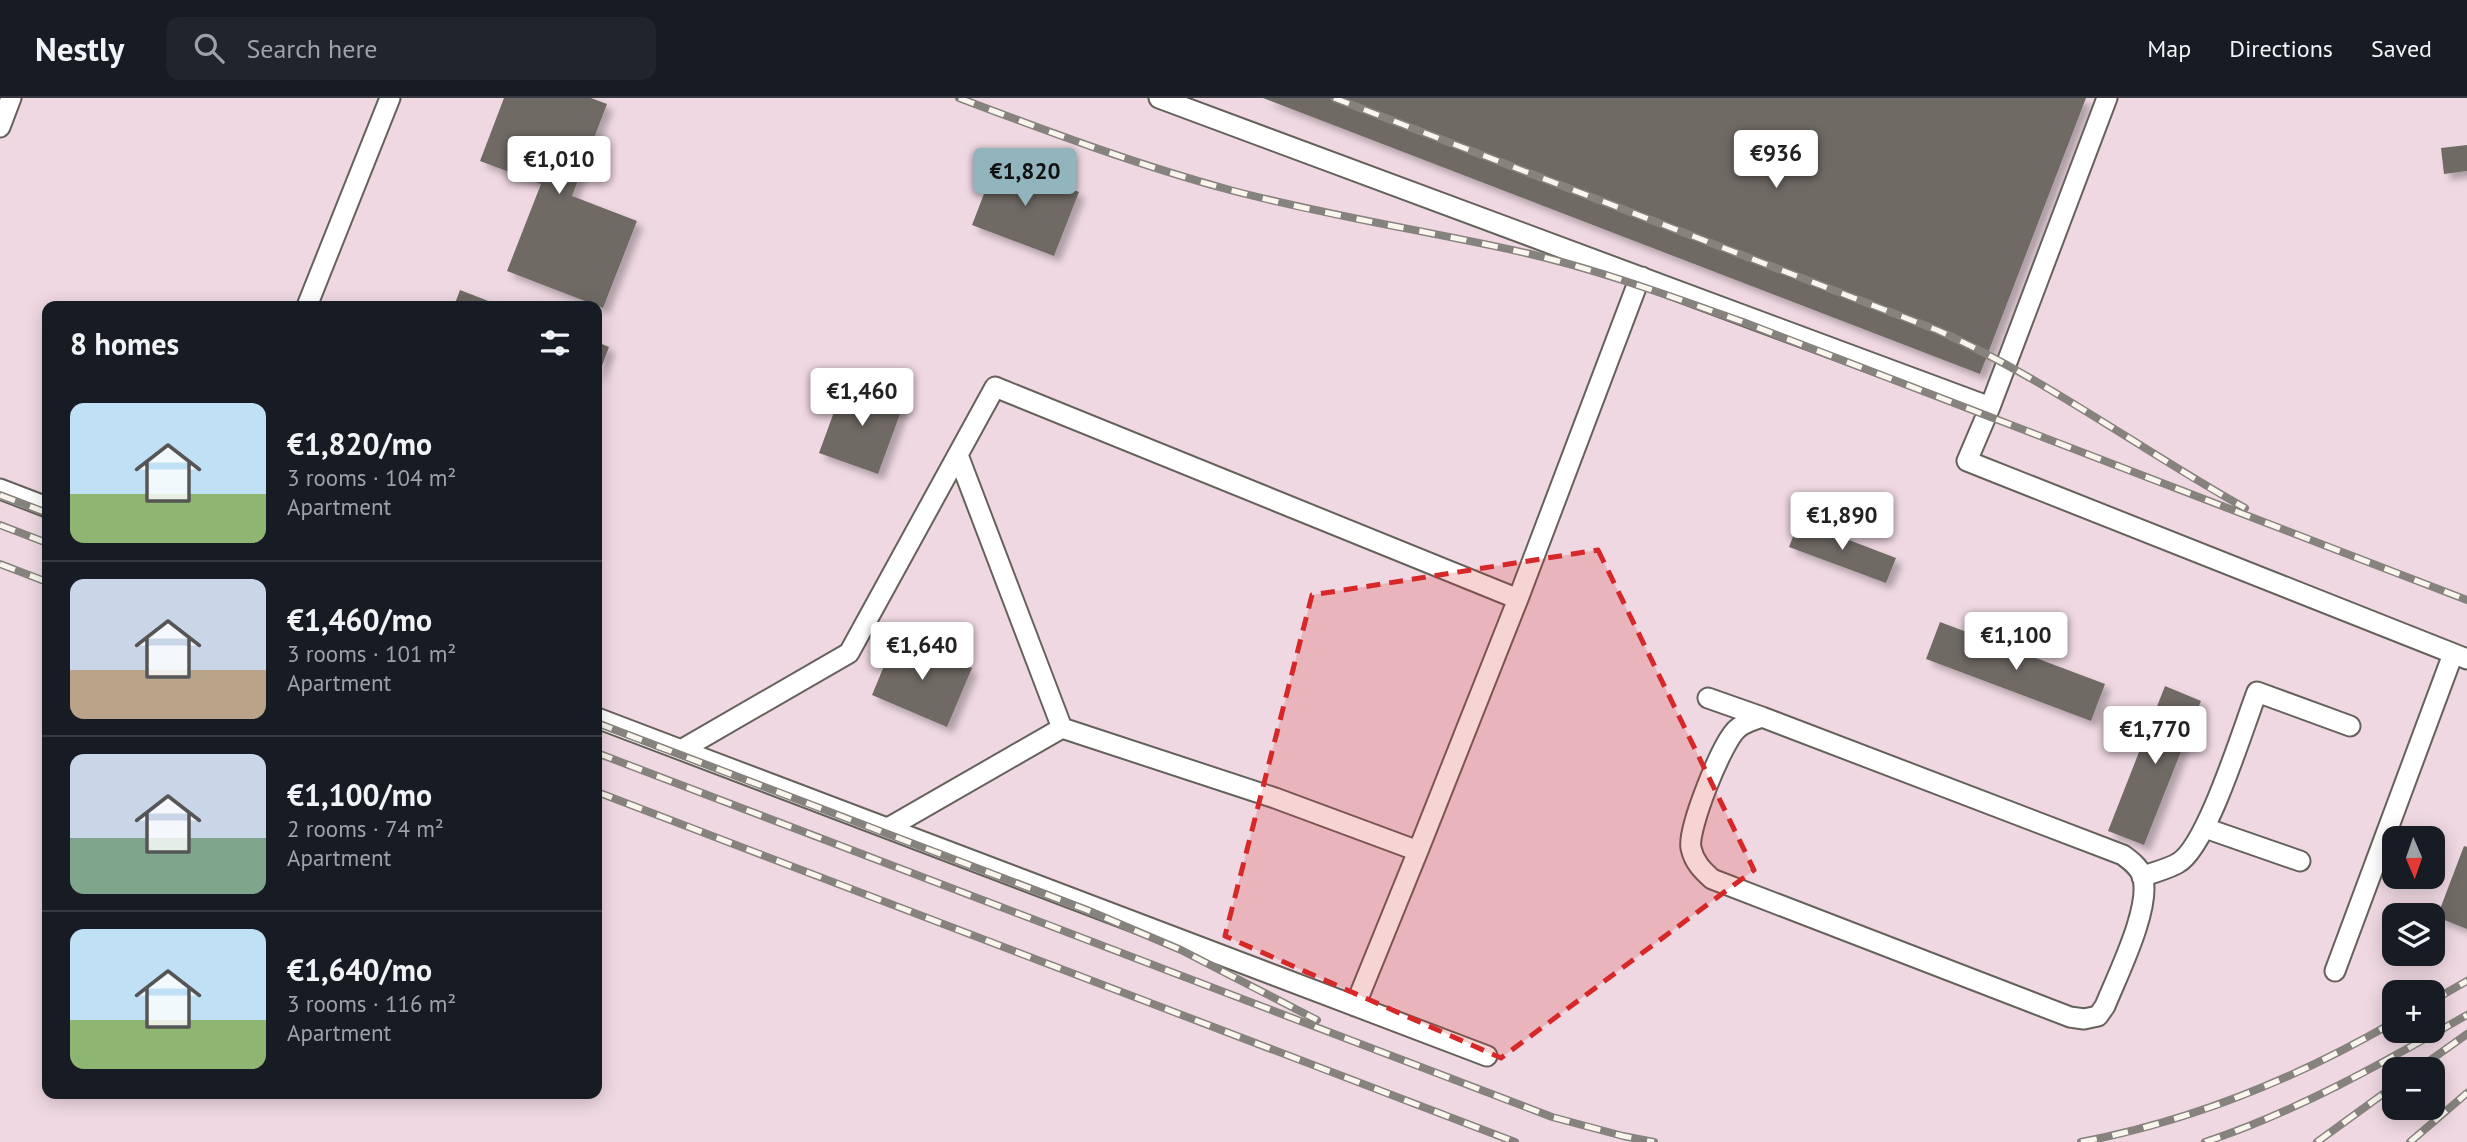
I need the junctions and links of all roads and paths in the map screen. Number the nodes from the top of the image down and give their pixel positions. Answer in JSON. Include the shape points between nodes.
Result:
{"nodes":[{"id":1,"x":11,"y":98,"type":"edge"},
{"id":2,"x":390,"y":98,"type":"edge"},
{"id":3,"x":1159,"y":98,"type":"edge"},
{"id":4,"x":2107,"y":98,"type":"edge"},
{"id":5,"x":0,"y":127,"type":"edge"},
{"id":6,"x":1642,"y":277,"type":"junction"},
{"id":7,"x":309,"y":301,"type":"edge"},
{"id":8,"x":1990,"y":407,"type":"junction"},
{"id":9,"x":958,"y":455,"type":"junction"},
{"id":10,"x":0,"y":489,"type":"edge"},
{"id":11,"x":42,"y":505,"type":"edge"},
{"id":12,"x":1518,"y":599,"type":"junction"},
{"id":13,"x":2460,"y":657,"type":"edge"},
{"id":14,"x":1708,"y":698,"type":"dead end"},
{"id":15,"x":1762,"y":717,"type":"junction"},
{"id":16,"x":602,"y":720,"type":"edge"},
{"id":17,"x":2350,"y":726,"type":"dead end"},
{"id":18,"x":1062,"y":728,"type":"junction"},
{"id":19,"x":681,"y":750,"type":"junction"},
{"id":20,"x":888,"y":828,"type":"junction"},
{"id":21,"x":2205,"y":828,"type":"junction"},
{"id":22,"x":1418,"y":850,"type":"junction"},
{"id":23,"x":2300,"y":862,"type":"dead end"},
{"id":24,"x":2143,"y":877,"type":"junction"},
{"id":25,"x":2335,"y":971,"type":"dead end"},
{"id":26,"x":1355,"y":1006,"type":"junction"},
{"id":27,"x":1487,"y":1056,"type":"dead end"}],
"edges":[{"from":1,"to":5,"type":"lane"},
{"from":2,"to":7,"type":"lane"},
{"from":3,"to":6,"type":"lane"},
{"from":4,"to":8,"type":"lane"},
{"from":6,"to":8,"type":"lane"},
{"from":6,"to":12,"type":"lane"},
{"from":8,"to":13,"type":"lane","via":[[1967,461]]},
{"from":9,"to":12,"type":"lane","via":[[995,387]]},
{"from":9,"to":18,"type":"lane"},
{"from":9,"to":19,"type":"lane","via":[[849,653]]},
{"from":10,"to":11,"type":"lane"},
{"from":12,"to":22,"type":"lane"},
{"from":13,"to":25,"type":"lane"},
{"from":14,"to":15,"type":"lane"},
{"from":15,"to":24,"type":"lane","via":[[2123,855]]},
{"from":15,"to":24,"type":"lane","via":[[1738,727],[1726,743],[1691,831],[1698,866],[1712,880],[2084,1019],[2098,1016],[2109,994],[2143,909]]},
{"from":16,"to":19,"type":"lane"},
{"from":17,"to":21,"type":"lane","via":[[2257,692]]},
{"from":18,"to":20,"type":"lane"},
{"from":18,"to":22,"type":"lane"},
{"from":19,"to":20,"type":"lane"},
{"from":20,"to":26,"type":"lane"},
{"from":21,"to":23,"type":"lane"},
{"from":21,"to":24,"type":"lane","via":[[2179,863]]},
{"from":22,"to":26,"type":"lane"},
{"from":26,"to":27,"type":"lane"}]}
